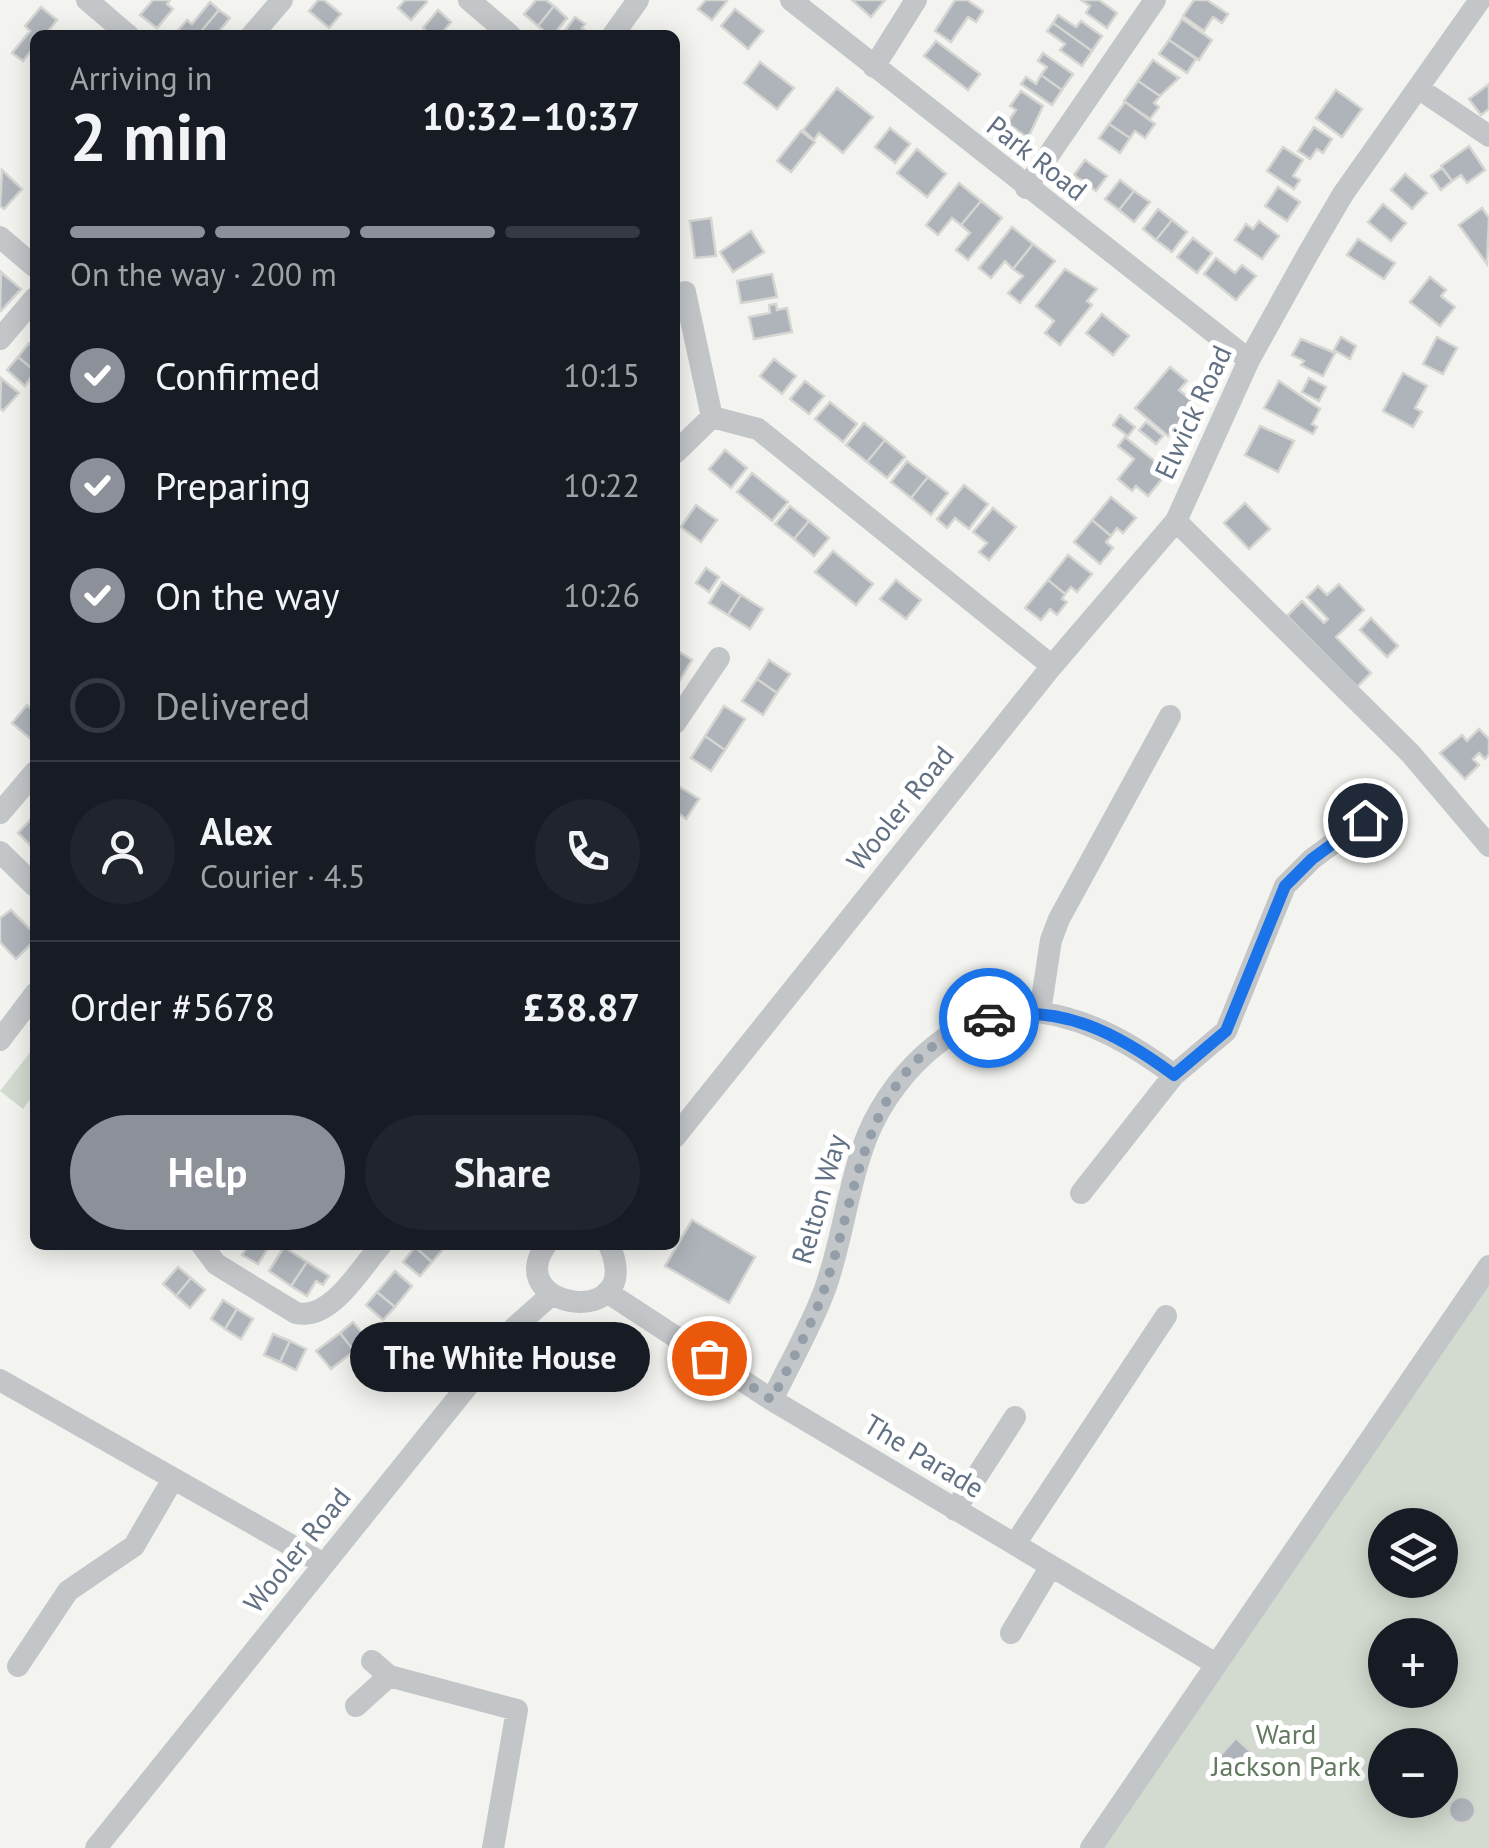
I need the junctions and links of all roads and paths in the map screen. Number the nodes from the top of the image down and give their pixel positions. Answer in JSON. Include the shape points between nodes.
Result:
{"nodes":[{"id":1,"x":87,"y":0,"type":"edge"},
{"id":2,"x":282,"y":0,"type":"edge"},
{"id":3,"x":469,"y":0,"type":"edge"},
{"id":4,"x":638,"y":0,"type":"edge"},
{"id":5,"x":791,"y":0,"type":"edge"},
{"id":6,"x":916,"y":0,"type":"edge"},
{"id":7,"x":1155,"y":0,"type":"edge"},
{"id":8,"x":1480,"y":0,"type":"edge"},
{"id":9,"x":122,"y":30,"type":"edge"},
{"id":10,"x":256,"y":30,"type":"edge"},
{"id":11,"x":504,"y":30,"type":"edge"},
{"id":12,"x":617,"y":30,"type":"edge"},
{"id":13,"x":874,"y":67,"type":"junction"},
{"id":14,"x":1418,"y":88,"type":"junction"},
{"id":15,"x":1489,"y":136,"type":"edge"},
{"id":16,"x":1026,"y":188,"type":"junction"},
{"id":17,"x":0,"y":237,"type":"edge"},
{"id":18,"x":30,"y":263,"type":"edge"},
{"id":19,"x":686,"y":292,"type":"dead end"},
{"id":20,"x":30,"y":304,"type":"edge"},
{"id":21,"x":0,"y":339,"type":"edge"},
{"id":22,"x":1249,"y":360,"type":"junction"},
{"id":23,"x":712,"y":418,"type":"junction"},
{"id":24,"x":680,"y":448,"type":"edge"},
{"id":25,"x":1176,"y":521,"type":"junction"},
{"id":26,"x":719,"y":658,"type":"dead end"},
{"id":27,"x":1052,"y":666,"type":"junction"},
{"id":28,"x":680,"y":716,"type":"edge"},
{"id":29,"x":1170,"y":716,"type":"dead end"},
{"id":30,"x":30,"y":778,"type":"edge"},
{"id":31,"x":0,"y":814,"type":"edge"},
{"id":32,"x":1365,"y":820,"type":"dead end"},
{"id":33,"x":1489,"y":846,"type":"edge"},
{"id":34,"x":0,"y":852,"type":"edge"},
{"id":35,"x":30,"y":881,"type":"edge"},
{"id":36,"x":30,"y":1001,"type":"edge"},
{"id":37,"x":1040,"y":1012,"type":"junction"},
{"id":38,"x":0,"y":1040,"type":"edge"},
{"id":39,"x":1174,"y":1075,"type":"junction"},
{"id":40,"x":680,"y":1130,"type":"edge"},
{"id":41,"x":1081,"y":1193,"type":"dead end"},
{"id":42,"x":206,"y":1250,"type":"edge"},
{"id":43,"x":377,"y":1250,"type":"edge"},
{"id":44,"x":540,"y":1250,"type":"edge"},
{"id":45,"x":612,"y":1250,"type":"edge"},
{"id":46,"x":1489,"y":1266,"type":"edge"},
{"id":47,"x":607,"y":1292,"type":"junction"},
{"id":48,"x":551,"y":1295,"type":"junction"},
{"id":49,"x":1166,"y":1316,"type":"dead end"},
{"id":50,"x":0,"y":1380,"type":"edge"},
{"id":51,"x":772,"y":1400,"type":"junction"},
{"id":52,"x":1014,"y":1417,"type":"dead end"},
{"id":53,"x":173,"y":1479,"type":"junction"},
{"id":54,"x":955,"y":1510,"type":"junction"},
{"id":55,"x":1015,"y":1544,"type":"junction"},
{"id":56,"x":324,"y":1564,"type":"junction"},
{"id":57,"x":1052,"y":1566,"type":"junction"},
{"id":58,"x":1011,"y":1633,"type":"dead end"},
{"id":59,"x":15,"y":1664,"type":"edge"},
{"id":60,"x":1216,"y":1664,"type":"junction"},
{"id":61,"x":356,"y":1706,"type":"dead end"},
{"id":62,"x":96,"y":1848,"type":"edge"},
{"id":63,"x":493,"y":1848,"type":"edge"},
{"id":64,"x":1091,"y":1848,"type":"edge"}],
"edges":[{"from":1,"to":9,"type":"street"},
{"from":2,"to":10,"type":"street"},
{"from":3,"to":11,"type":"street"},
{"from":4,"to":12,"type":"street"},
{"from":5,"to":13,"type":"street","name":"Park Road"},
{"from":6,"to":13,"type":"street"},
{"from":7,"to":16,"type":"street"},
{"from":8,"to":14,"type":"street","name":"Elwick Road"},
{"from":13,"to":16,"type":"street","name":"Park Road"},
{"from":14,"to":15,"type":"street"},
{"from":14,"to":22,"type":"street","name":"Elwick Road","via":[[1343,194]]},
{"from":16,"to":22,"type":"street","name":"Park Road"},
{"from":17,"to":18,"type":"street"},
{"from":19,"to":23,"type":"street"},
{"from":20,"to":21,"type":"street"},
{"from":22,"to":25,"type":"street","name":"Elwick Road"},
{"from":23,"to":24,"type":"street"},
{"from":23,"to":27,"type":"street","via":[[758,429]]},
{"from":25,"to":27,"type":"street","name":"Wooler Road"},
{"from":25,"to":33,"type":"street","name":"Elwick Road","via":[[1411,754]]},
{"from":26,"to":28,"type":"street"},
{"from":27,"to":40,"type":"street","name":"Wooler Road"},
{"from":29,"to":37,"type":"street","via":[[1059,919]]},
{"from":30,"to":31,"type":"street"},
{"from":32,"to":39,"type":"street","via":[[1285,886],[1226,1031]]},
{"from":34,"to":35,"type":"street"},
{"from":36,"to":38,"type":"street"},
{"from":37,"to":39,"type":"street","via":[[1109,1034]]},
{"from":37,"to":51,"type":"street","name":"Relton Way","via":[[994,1017],[937,1043],[879,1110],[824,1290]]},
{"from":39,"to":41,"type":"street"},
{"from":42,"to":43,"type":"street","via":[[216,1264],[307,1316],[326,1308]]},
{"from":44,"to":48,"type":"street","via":[[541,1280]]},
{"from":45,"to":47,"type":"street","via":[[614,1278]]},
{"from":46,"to":60,"type":"street"},
{"from":47,"to":48,"type":"street","via":[[575,1305]]},
{"from":47,"to":51,"type":"street","name":"The Parade"},
{"from":48,"to":56,"type":"street","name":"Wooler Road","via":[[515,1328]]},
{"from":49,"to":55,"type":"street"},
{"from":50,"to":53,"type":"street"},
{"from":51,"to":54,"type":"street","name":"The Parade"},
{"from":52,"to":54,"type":"street"},
{"from":53,"to":56,"type":"street"},
{"from":53,"to":59,"type":"street","via":[[134,1546],[68,1591]]},
{"from":54,"to":55,"type":"street","name":"The Parade"},
{"from":55,"to":57,"type":"street","name":"The Parade"},
{"from":56,"to":62,"type":"street","name":"Wooler Road"},
{"from":57,"to":58,"type":"street"},
{"from":57,"to":60,"type":"street","name":"The Parade"},
{"from":60,"to":64,"type":"street"},
{"from":61,"to":63,"type":"street","via":[[380,1669],[517,1710]]}]}
